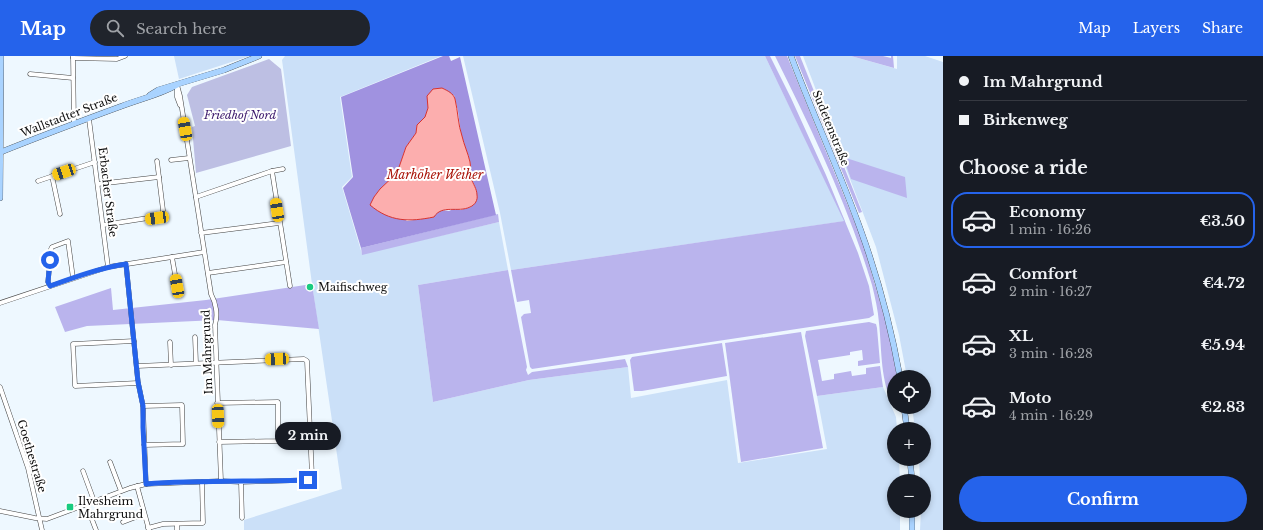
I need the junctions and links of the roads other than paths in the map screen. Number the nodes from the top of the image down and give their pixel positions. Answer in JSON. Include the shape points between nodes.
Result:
{"nodes":[{"id":1,"x":1,"y":56,"type":"edge"},
{"id":2,"x":125,"y":56,"type":"edge"},
{"id":3,"x":259,"y":56,"type":"edge"},
{"id":4,"x":791,"y":56,"type":"edge"},
{"id":5,"x":73,"y":57,"type":"edge"},
{"id":6,"x":30,"y":74,"type":"dead end"},
{"id":7,"x":73,"y":78,"type":"junction"},
{"id":8,"x":177,"y":85,"type":"junction"},
{"id":9,"x":89,"y":119,"type":"junction"},
{"id":10,"x":74,"y":124,"type":"junction"},
{"id":11,"x":0,"y":152,"type":"edge"},
{"id":12,"x":189,"y":158,"type":"junction"},
{"id":13,"x":171,"y":160,"type":"dead end"},
{"id":14,"x":157,"y":161,"type":"dead end"},
{"id":15,"x":95,"y":162,"type":"junction"},
{"id":16,"x":283,"y":169,"type":"dead end"},
{"id":17,"x":272,"y":171,"type":"junction"},
{"id":18,"x":52,"y":176,"type":"junction"},
{"id":19,"x":159,"y":177,"type":"junction"},
{"id":20,"x":38,"y":181,"type":"dead end"},
{"id":21,"x":98,"y":184,"type":"junction"},
{"id":22,"x":196,"y":197,"type":"junction"},
{"id":23,"x":0,"y":198,"type":"edge"},
{"id":24,"x":60,"y":214,"type":"dead end"},
{"id":25,"x":279,"y":223,"type":"junction"},
{"id":26,"x":103,"y":225,"type":"junction"},
{"id":27,"x":201,"y":233,"type":"junction"},
{"id":28,"x":204,"y":252,"type":"junction"},
{"id":29,"x":172,"y":257,"type":"junction"},
{"id":30,"x":286,"y":262,"type":"junction"},
{"id":31,"x":126,"y":264,"type":"junction"},
{"id":32,"x":108,"y":267,"type":"junction"},
{"id":33,"x":208,"y":273,"type":"junction"},
{"id":34,"x":73,"y":278,"type":"junction"},
{"id":35,"x":50,"y":286,"type":"junction"},
{"id":36,"x":177,"y":286,"type":"dead end"},
{"id":37,"x":290,"y":286,"type":"dead end"},
{"id":38,"x":0,"y":303,"type":"edge"},
{"id":39,"x":195,"y":337,"type":"dead end"},
{"id":40,"x":134,"y":341,"type":"junction"},
{"id":41,"x":170,"y":342,"type":"dead end"},
{"id":42,"x":216,"y":362,"type":"junction"},
{"id":43,"x":196,"y":363,"type":"junction"},
{"id":44,"x":171,"y":365,"type":"junction"},
{"id":45,"x":137,"y":366,"type":"junction"},
{"id":46,"x":898,"y":370,"type":"edge"},
{"id":47,"x":138,"y":383,"type":"junction"},
{"id":48,"x":0,"y":387,"type":"edge"},
{"id":49,"x":217,"y":403,"type":"junction"},
{"id":50,"x":143,"y":406,"type":"junction"},
{"id":51,"x":219,"y":442,"type":"junction"},
{"id":52,"x":144,"y":446,"type":"junction"},
{"id":53,"x":110,"y":462,"type":"dead end"},
{"id":54,"x":83,"y":471,"type":"dead end"},
{"id":55,"x":220,"y":481,"type":"junction"},
{"id":56,"x":202,"y":482,"type":"junction"},
{"id":57,"x":241,"y":482,"type":"junction"},
{"id":58,"x":146,"y":484,"type":"junction"},
{"id":59,"x":137,"y":486,"type":"junction"},
{"id":60,"x":121,"y":491,"type":"junction"},
{"id":61,"x":94,"y":501,"type":"junction"},
{"id":62,"x":86,"y":504,"type":"junction"},
{"id":63,"x":0,"y":511,"type":"edge"},
{"id":64,"x":144,"y":514,"type":"junction"},
{"id":65,"x":40,"y":518,"type":"junction"},
{"id":66,"x":242,"y":518,"type":"dead end"},
{"id":67,"x":912,"y":518,"type":"edge"},
{"id":68,"x":123,"y":522,"type":"dead end"},
{"id":69,"x":177,"y":524,"type":"junction"},
{"id":70,"x":149,"y":529,"type":"edge"},
{"id":71,"x":42,"y":530,"type":"edge"},
{"id":72,"x":96,"y":530,"type":"edge"},
{"id":73,"x":177,"y":530,"type":"edge"},
{"id":74,"x":912,"y":530,"type":"edge"}],
"edges":[{"from":1,"to":11,"type":"main road"},
{"from":2,"to":5,"type":"street","via":[[117,59]]},
{"from":3,"to":8,"type":"main road","name":"Wallstadter Straße"},
{"from":4,"to":46,"type":"main road","name":"Sudetenstraße","via":[[870,256],[885,307]]},
{"from":5,"to":7,"type":"street"},
{"from":6,"to":7,"type":"street"},
{"from":7,"to":10,"type":"street"},
{"from":8,"to":9,"type":"main road","name":"Wallstadter Straße"},
{"from":8,"to":12,"type":"street","name":"Im Mahrgrund"},
{"from":9,"to":10,"type":"main road","name":"Wallstadter Straße"},
{"from":9,"to":15,"type":"street","name":"Erbacher Straße"},
{"from":10,"to":11,"type":"main road","name":"Wallstadter Straße"},
{"from":11,"to":23,"type":"main road"},
{"from":12,"to":13,"type":"street"},
{"from":12,"to":22,"type":"street","name":"Im Mahrgrund"},
{"from":14,"to":19,"type":"street"},
{"from":15,"to":18,"type":"street"},
{"from":15,"to":21,"type":"street","name":"Erbacher Straße"},
{"from":16,"to":17,"type":"street"},
{"from":17,"to":22,"type":"street"},
{"from":17,"to":25,"type":"street"},
{"from":18,"to":20,"type":"street"},
{"from":18,"to":24,"type":"street"},
{"from":19,"to":21,"type":"street"},
{"from":19,"to":26,"type":"street","via":[[163,210],[161,216]]},
{"from":21,"to":26,"type":"street","name":"Erbacher Straße"},
{"from":22,"to":27,"type":"street","name":"Im Mahrgrund"},
{"from":25,"to":27,"type":"street"},
{"from":25,"to":30,"type":"street"},
{"from":26,"to":32,"type":"street","name":"Erbacher Straße"},
{"from":27,"to":28,"type":"street","name":"Im Mahrgrund"},
{"from":28,"to":29,"type":"street"},
{"from":28,"to":33,"type":"street","name":"Im Mahrgrund"},
{"from":29,"to":31,"type":"street"},
{"from":29,"to":36,"type":"street"},
{"from":30,"to":33,"type":"street"},
{"from":30,"to":37,"type":"street"},
{"from":31,"to":32,"type":"street"},
{"from":31,"to":40,"type":"street"},
{"from":32,"to":34,"type":"street"},
{"from":33,"to":42,"type":"street","name":"Im Mahrgrund","via":[[217,318]]},
{"from":34,"to":35,"type":"street"},
{"from":34,"to":35,"type":"street","via":[[68,241],[51,249],[48,282]]},
{"from":35,"to":38,"type":"street"},
{"from":39,"to":43,"type":"street"},
{"from":40,"to":45,"type":"street"},
{"from":40,"to":47,"type":"street","via":[[74,344],[75,386]]},
{"from":41,"to":44,"type":"street"},
{"from":42,"to":43,"type":"street"},
{"from":42,"to":49,"type":"street","name":"Im Mahrgrund"},
{"from":42,"to":57,"type":"street","via":[[304,359],[307,362],[312,476],[308,480]]},
{"from":43,"to":44,"type":"street"},
{"from":44,"to":45,"type":"street"},
{"from":45,"to":47,"type":"street"},
{"from":47,"to":50,"type":"street"},
{"from":48,"to":65,"type":"street","name":"Goethestraße","via":[[28,468]]},
{"from":49,"to":51,"type":"street","name":"Im Mahrgrund"},
{"from":49,"to":51,"type":"street","via":[[278,402],[278,441]]},
{"from":50,"to":52,"type":"street"},
{"from":50,"to":52,"type":"street","via":[[182,405],[183,444]]},
{"from":51,"to":55,"type":"street","name":"Im Mahrgrund"},
{"from":52,"to":58,"type":"street"},
{"from":53,"to":60,"type":"street"},
{"from":54,"to":61,"type":"street"},
{"from":55,"to":56,"type":"street"},
{"from":55,"to":57,"type":"street"},
{"from":56,"to":58,"type":"street"},
{"from":56,"to":69,"type":"street","via":[[203,523]]},
{"from":57,"to":66,"type":"street"},
{"from":58,"to":59,"type":"street"},
{"from":59,"to":60,"type":"street"},
{"from":59,"to":64,"type":"street"},
{"from":60,"to":61,"type":"street"},
{"from":61,"to":62,"type":"street"},
{"from":62,"to":65,"type":"street","via":[[47,518]]},
{"from":62,"to":72,"type":"street"},
{"from":63,"to":65,"type":"street"},
{"from":64,"to":68,"type":"street"},
{"from":64,"to":70,"type":"street"},
{"from":65,"to":71,"type":"street","name":"Goethestraße"},
{"from":67,"to":74,"type":"main road"},
{"from":69,"to":70,"type":"street","via":[[163,524]]},
{"from":69,"to":73,"type":"street"}]}
